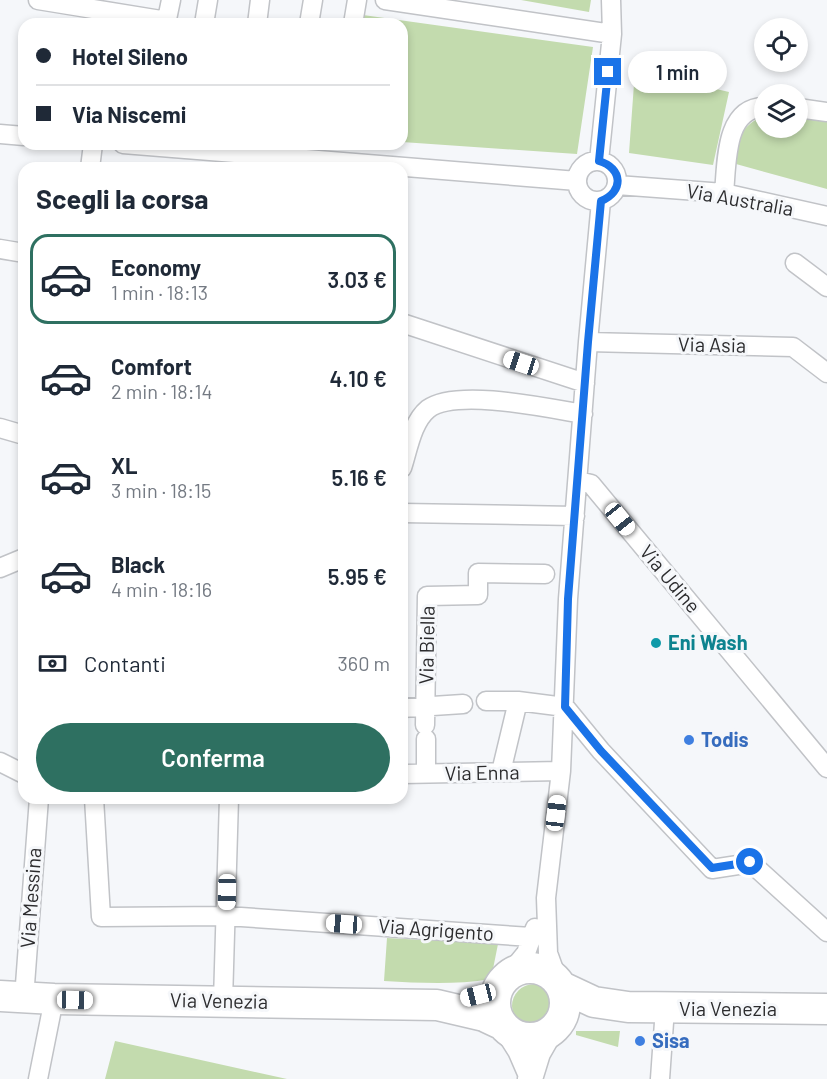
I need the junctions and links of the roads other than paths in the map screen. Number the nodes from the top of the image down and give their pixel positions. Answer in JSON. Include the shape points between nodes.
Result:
{"nodes":[{"id":1,"x":38,"y":0,"type":"edge"},
{"id":2,"x":171,"y":0,"type":"edge"},
{"id":3,"x":208,"y":0,"type":"edge"},
{"id":4,"x":260,"y":0,"type":"edge"},
{"id":5,"x":313,"y":0,"type":"edge"},
{"id":6,"x":357,"y":0,"type":"edge"},
{"id":7,"x":385,"y":0,"type":"edge"},
{"id":8,"x":611,"y":0,"type":"edge"},
{"id":9,"x":139,"y":18,"type":"edge"},
{"id":10,"x":168,"y":18,"type":"edge"},
{"id":11,"x":205,"y":18,"type":"edge"},
{"id":12,"x":258,"y":18,"type":"edge"},
{"id":13,"x":310,"y":18,"type":"edge"},
{"id":14,"x":354,"y":18,"type":"edge"},
{"id":15,"x":612,"y":34,"type":"junction"},
{"id":16,"x":754,"y":109,"type":"edge"},
{"id":17,"x":808,"y":109,"type":"edge"},
{"id":18,"x":827,"y":112,"type":"edge"},
{"id":19,"x":0,"y":134,"type":"edge"},
{"id":20,"x":18,"y":136,"type":"edge"},
{"id":21,"x":175,"y":150,"type":"edge"},
{"id":22,"x":228,"y":150,"type":"edge"},
{"id":23,"x":264,"y":150,"type":"edge"},
{"id":24,"x":288,"y":151,"type":"edge"},
{"id":25,"x":193,"y":153,"type":"edge"},
{"id":26,"x":324,"y":158,"type":"edge"},
{"id":27,"x":599,"y":161,"type":"junction"},
{"id":28,"x":368,"y":162,"type":"edge"},
{"id":29,"x":408,"y":166,"type":"edge"},
{"id":30,"x":577,"y":181,"type":"junction"},
{"id":31,"x":617,"y":185,"type":"junction"},
{"id":32,"x":724,"y":193,"type":"junction"},
{"id":33,"x":601,"y":201,"type":"junction"},
{"id":34,"x":827,"y":216,"type":"edge"},
{"id":35,"x":0,"y":249,"type":"edge"},
{"id":36,"x":18,"y":252,"type":"edge"},
{"id":37,"x":795,"y":263,"type":"dead end"},
{"id":38,"x":827,"y":287,"type":"edge"},
{"id":39,"x":408,"y":325,"type":"edge"},
{"id":40,"x":588,"y":342,"type":"junction"},
{"id":41,"x":827,"y":373,"type":"edge"},
{"id":42,"x":585,"y":383,"type":"junction"},
{"id":43,"x":583,"y":414,"type":"junction"},
{"id":44,"x":0,"y":428,"type":"edge"},
{"id":45,"x":18,"y":433,"type":"edge"},
{"id":46,"x":408,"y":450,"type":"edge"},
{"id":47,"x":578,"y":481,"type":"junction"},
{"id":48,"x":408,"y":513,"type":"edge"},
{"id":49,"x":575,"y":516,"type":"junction"},
{"id":50,"x":18,"y":560,"type":"edge"},
{"id":51,"x":0,"y":568,"type":"edge"},
{"id":52,"x":545,"y":574,"type":"dead end"},
{"id":53,"x":486,"y":701,"type":"dead end"},
{"id":54,"x":518,"y":701,"type":"junction"},
{"id":55,"x":464,"y":704,"type":"dead end"},
{"id":56,"x":565,"y":707,"type":"junction"},
{"id":57,"x":408,"y":712,"type":"edge"},
{"id":58,"x":426,"y":724,"type":"junction"},
{"id":59,"x":0,"y":762,"type":"edge"},
{"id":60,"x":827,"y":768,"type":"edge"},
{"id":61,"x":18,"y":771,"type":"edge"},
{"id":62,"x":561,"y":771,"type":"junction"},
{"id":63,"x":501,"y":772,"type":"junction"},
{"id":64,"x":426,"y":773,"type":"junction"},
{"id":65,"x":408,"y":774,"type":"edge"},
{"id":66,"x":38,"y":804,"type":"edge"},
{"id":67,"x":94,"y":804,"type":"edge"},
{"id":68,"x":230,"y":804,"type":"edge"},
{"id":69,"x":546,"y":898,"type":"junction"},
{"id":70,"x":226,"y":916,"type":"junction"},
{"id":71,"x":827,"y":932,"type":"edge"},
{"id":72,"x":531,"y":937,"type":"junction"},
{"id":73,"x":505,"y":977,"type":"junction"},
{"id":74,"x":560,"y":984,"type":"junction"},
{"id":75,"x":12,"y":997,"type":"edge"},
{"id":76,"x":54,"y":999,"type":"junction"},
{"id":77,"x":223,"y":1001,"type":"junction"},
{"id":78,"x":437,"y":1005,"type":"junction"},
{"id":79,"x":628,"y":1007,"type":"junction"},
{"id":80,"x":665,"y":1008,"type":"junction"},
{"id":81,"x":827,"y":1009,"type":"edge"},
{"id":82,"x":505,"y":1028,"type":"junction"},
{"id":83,"x":553,"y":1029,"type":"junction"},
{"id":84,"x":530,"y":1076,"type":"edge"},
{"id":85,"x":38,"y":1079,"type":"edge"},
{"id":86,"x":660,"y":1079,"type":"edge"}],
"edges":[{"from":1,"to":9,"type":"street"},
{"from":2,"to":10,"type":"street"},
{"from":3,"to":11,"type":"street"},
{"from":4,"to":12,"type":"street"},
{"from":5,"to":13,"type":"street"},
{"from":6,"to":14,"type":"street"},
{"from":7,"to":15,"type":"street"},
{"from":8,"to":15,"type":"street"},
{"from":15,"to":27,"type":"street"},
{"from":16,"to":32,"type":"street","via":[[739,117],[731,135]]},
{"from":17,"to":18,"type":"street"},
{"from":19,"to":20,"type":"street"},
{"from":21,"to":25,"type":"street"},
{"from":22,"to":25,"type":"street"},
{"from":23,"to":24,"type":"street"},
{"from":24,"to":26,"type":"street"},
{"from":26,"to":28,"type":"street"},
{"from":27,"to":30,"type":"street","via":[[584,166]]},
{"from":27,"to":31,"type":"street","via":[[614,169]]},
{"from":29,"to":30,"type":"street"},
{"from":30,"to":33,"type":"street","via":[[585,197]]},
{"from":31,"to":32,"type":"street","name":"Via Australia"},
{"from":31,"to":33,"type":"street"},
{"from":32,"to":34,"type":"street","name":"Via Australia"},
{"from":33,"to":40,"type":"street"},
{"from":35,"to":36,"type":"street"},
{"from":37,"to":38,"type":"street"},
{"from":39,"to":42,"type":"street"},
{"from":40,"to":41,"type":"street","name":"Via Asia","via":[[793,347]]},
{"from":40,"to":42,"type":"street"},
{"from":42,"to":43,"type":"street"},
{"from":43,"to":46,"type":"street","via":[[489,399],[444,403],[428,409],[417,424]]},
{"from":43,"to":47,"type":"street"},
{"from":44,"to":45,"type":"street"},
{"from":47,"to":49,"type":"street"},
{"from":47,"to":60,"type":"street","name":"Via Udine","via":[[591,484]]},
{"from":48,"to":49,"type":"street"},
{"from":49,"to":56,"type":"street"},
{"from":50,"to":51,"type":"street"},
{"from":52,"to":58,"type":"street","name":"Via Biella","via":[[478,573],[477,595],[427,596]]},
{"from":53,"to":54,"type":"street"},
{"from":54,"to":56,"type":"street"},
{"from":54,"to":63,"type":"street"},
{"from":55,"to":58,"type":"street"},
{"from":56,"to":62,"type":"street"},
{"from":56,"to":71,"type":"street","via":[[601,751],[712,868],[750,862]]},
{"from":57,"to":58,"type":"street"},
{"from":58,"to":64,"type":"street","name":"Via Biella"},
{"from":59,"to":61,"type":"street"},
{"from":62,"to":63,"type":"street","name":"Via Enna"},
{"from":62,"to":69,"type":"street"},
{"from":63,"to":64,"type":"street","name":"Via Enna"},
{"from":64,"to":65,"type":"street","name":"Via Enna"},
{"from":66,"to":75,"type":"street","name":"Via Messina"},
{"from":67,"to":70,"type":"street","name":"Via Agrigento","via":[[101,917]]},
{"from":68,"to":70,"type":"street"},
{"from":69,"to":72,"type":"street"},
{"from":69,"to":74,"type":"street","via":[[548,953]]},
{"from":70,"to":72,"type":"street","name":"Via Agrigento"},
{"from":70,"to":77,"type":"street"},
{"from":72,"to":73,"type":"street","via":[[526,953]]},
{"from":73,"to":74,"type":"main road","via":[[528,967],[549,973]]},
{"from":73,"to":78,"type":"main road","via":[[478,995]]},
{"from":73,"to":82,"type":"main road","via":[[494,1006]]},
{"from":74,"to":79,"type":"main road","via":[[594,1002]]},
{"from":74,"to":83,"type":"main road","via":[[565,1008]]},
{"from":75,"to":76,"type":"main road","name":"Via Venezia"},
{"from":76,"to":77,"type":"main road","name":"Via Venezia"},
{"from":76,"to":85,"type":"street"},
{"from":77,"to":78,"type":"main road","name":"Via Venezia"},
{"from":78,"to":82,"type":"main road","via":[[484,1016]]},
{"from":79,"to":80,"type":"main road","name":"Via Venezia"},
{"from":79,"to":83,"type":"main road"},
{"from":80,"to":81,"type":"main road","name":"Via Venezia"},
{"from":80,"to":86,"type":"street"},
{"from":82,"to":83,"type":"main road","via":[[533,1038]]},
{"from":82,"to":84,"type":"street","via":[[520,1050]]},
{"from":83,"to":84,"type":"street"}]}
